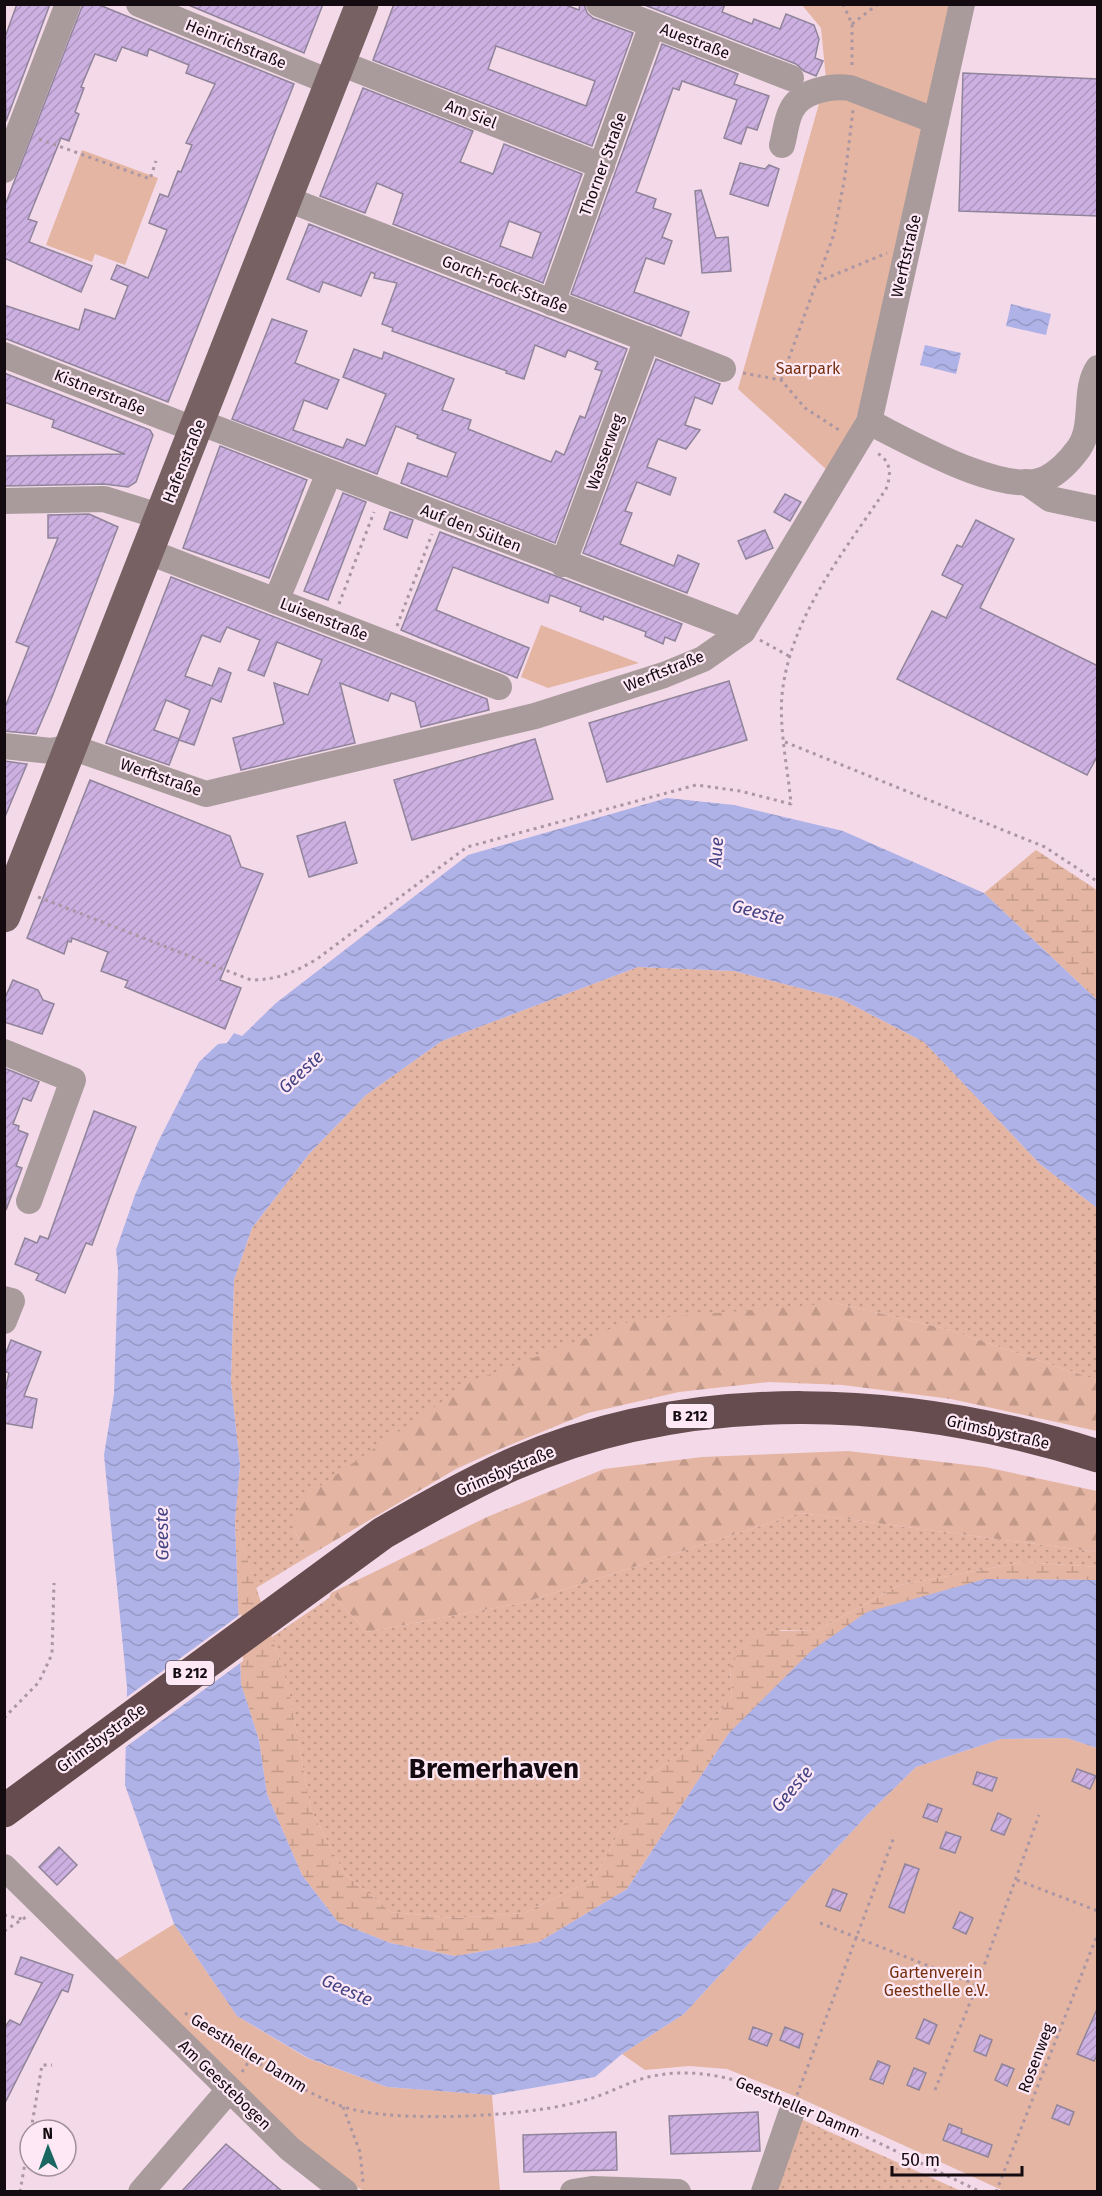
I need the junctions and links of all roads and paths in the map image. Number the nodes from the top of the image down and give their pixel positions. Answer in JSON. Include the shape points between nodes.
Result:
{"nodes":[{"id":1,"x":68,"y":4,"type":"edge"},
{"id":2,"x":139,"y":4,"type":"edge"},
{"id":3,"x":362,"y":4,"type":"edge"},
{"id":4,"x":599,"y":4,"type":"edge"},
{"id":5,"x":843,"y":4,"type":"edge"},
{"id":6,"x":878,"y":4,"type":"edge"},
{"id":7,"x":962,"y":4,"type":"edge"},
{"id":8,"x":852,"y":24,"type":"junction"},
{"id":9,"x":652,"y":25,"type":"junction"},
{"id":10,"x":336,"y":73,"type":"junction"},
{"id":11,"x":791,"y":78,"type":"dead end"},
{"id":12,"x":850,"y":88,"type":"junction"},
{"id":13,"x":936,"y":121,"type":"junction"},
{"id":14,"x":20,"y":131,"type":"junction"},
{"id":15,"x":782,"y":145,"type":"dead end"},
{"id":16,"x":156,"y":161,"type":"dead end"},
{"id":17,"x":6,"y":163,"type":"edge"},
{"id":18,"x":602,"y":166,"type":"junction"},
{"id":19,"x":287,"y":199,"type":"junction"},
{"id":20,"x":906,"y":254,"type":"junction"},
{"id":21,"x":817,"y":282,"type":"junction"},
{"id":22,"x":552,"y":303,"type":"junction"},
{"id":23,"x":647,"y":339,"type":"junction"},
{"id":24,"x":4,"y":355,"type":"edge"},
{"id":25,"x":1098,"y":368,"type":"edge"},
{"id":26,"x":723,"y":369,"type":"joint"},
{"id":27,"x":781,"y":380,"type":"junction"},
{"id":28,"x":197,"y":426,"type":"junction"},
{"id":29,"x":863,"y":433,"type":"junction"},
{"id":30,"x":328,"y":473,"type":"junction"},
{"id":31,"x":1026,"y":482,"type":"junction"},
{"id":32,"x":382,"y":493,"type":"junction"},
{"id":33,"x":4,"y":501,"type":"edge"},
{"id":34,"x":1098,"y":509,"type":"edge"},
{"id":35,"x":439,"y":515,"type":"junction"},
{"id":36,"x":162,"y":517,"type":"junction"},
{"id":37,"x":148,"y":552,"type":"junction"},
{"id":38,"x":563,"y":564,"type":"junction"},
{"id":39,"x":276,"y":601,"type":"junction"},
{"id":40,"x":332,"y":622,"type":"junction"},
{"id":41,"x":743,"y":631,"type":"junction"},
{"id":42,"x":390,"y":645,"type":"junction"},
{"id":43,"x":789,"y":656,"type":"junction"},
{"id":44,"x":499,"y":687,"type":"dead end"},
{"id":45,"x":786,"y":742,"type":"junction"},
{"id":46,"x":4,"y":746,"type":"edge"},
{"id":47,"x":71,"y":747,"type":"junction"},
{"id":48,"x":1098,"y":882,"type":"edge"},
{"id":49,"x":10,"y":903,"type":"edge"},
{"id":50,"x":4,"y":1052,"type":"edge"},
{"id":51,"x":29,"y":1201,"type":"dead end"},
{"id":52,"x":4,"y":1299,"type":"edge"},
{"id":53,"x":4,"y":1321,"type":"edge"},
{"id":54,"x":1098,"y":1456,"type":"edge"},
{"id":55,"x":54,"y":1583,"type":"dead end"},
{"id":56,"x":4,"y":1718,"type":"edge"},
{"id":57,"x":4,"y":1811,"type":"edge"},
{"id":58,"x":1039,"y":1815,"type":"dead end"},
{"id":59,"x":894,"y":1837,"type":"dead end"},
{"id":60,"x":4,"y":1868,"type":"edge"},
{"id":61,"x":1017,"y":1880,"type":"junction"},
{"id":62,"x":1098,"y":1911,"type":"edge"},
{"id":63,"x":32,"y":1913,"type":"junction"},
{"id":64,"x":4,"y":1915,"type":"edge"},
{"id":65,"x":819,"y":1923,"type":"dead end"},
{"id":66,"x":4,"y":1931,"type":"edge"},
{"id":67,"x":1098,"y":1932,"type":"edge"},
{"id":68,"x":855,"y":1938,"type":"junction"},
{"id":69,"x":977,"y":1985,"type":"junction"},
{"id":70,"x":180,"y":2010,"type":"dead end"},
{"id":71,"x":52,"y":2066,"type":"dead end"},
{"id":72,"x":229,"y":2090,"type":"junction"},
{"id":73,"x":935,"y":2090,"type":"dead end"},
{"id":74,"x":794,"y":2105,"type":"junction"},
{"id":75,"x":343,"y":2107,"type":"junction"},
{"id":76,"x":33,"y":2118,"type":"edge"},
{"id":77,"x":354,"y":2190,"type":"edge"},
{"id":78,"x":141,"y":2192,"type":"edge"},
{"id":79,"x":573,"y":2192,"type":"edge"},
{"id":80,"x":678,"y":2192,"type":"edge"},
{"id":81,"x":764,"y":2192,"type":"edge"},
{"id":82,"x":981,"y":2192,"type":"edge"},
{"id":83,"x":996,"y":2192,"type":"edge"}],
"edges":[{"from":1,"to":14,"type":"street"},
{"from":2,"to":10,"type":"street","name":"Heinrichstraße"},
{"from":3,"to":10,"type":"main road","name":"Hafenstraße"},
{"from":4,"to":9,"type":"street","name":"Auestraße"},
{"from":5,"to":8,"type":"path"},
{"from":6,"to":8,"type":"path"},
{"from":7,"to":13,"type":"street","name":"Werftstraße"},
{"from":8,"to":12,"type":"path"},
{"from":9,"to":11,"type":"street","name":"Auestraße"},
{"from":9,"to":18,"type":"street","name":"Thorner Straße"},
{"from":10,"to":18,"type":"street","name":"Am Siel"},
{"from":10,"to":19,"type":"main road","name":"Hafenstraße"},
{"from":12,"to":13,"type":"street"},
{"from":12,"to":15,"type":"street","via":[[836,86],[802,98],[791,110]]},
{"from":12,"to":21,"type":"path","via":[[853,110],[845,176],[834,234]]},
{"from":13,"to":20,"type":"street","name":"Werftstraße"},
{"from":14,"to":16,"type":"path","via":[[150,179]]},
{"from":14,"to":17,"type":"street"},
{"from":18,"to":22,"type":"street","name":"Thorner Straße"},
{"from":19,"to":22,"type":"street","name":"Gorch-Fock-Straße"},
{"from":19,"to":28,"type":"main road","name":"Hafenstraße"},
{"from":20,"to":21,"type":"path","via":[[885,253]]},
{"from":20,"to":29,"type":"street","name":"Werftstraße"},
{"from":21,"to":27,"type":"path"},
{"from":22,"to":23,"type":"street","name":"Gorch-Fock-Straße"},
{"from":23,"to":26,"type":"street","name":"Gorch-Fock-Straße"},
{"from":23,"to":38,"type":"street","name":"Wasserweg"},
{"from":24,"to":28,"type":"street","name":"Kistnerstraße"},
{"from":25,"to":31,"type":"street","via":[[1093,376],[1081,447],[1044,480]]},
{"from":26,"to":27,"type":"path"},
{"from":27,"to":29,"type":"path","via":[[805,408]]},
{"from":28,"to":30,"type":"street","name":"Auf den Sülten"},
{"from":28,"to":36,"type":"main road","name":"Hafenstraße"},
{"from":29,"to":31,"type":"street","via":[[983,475]]},
{"from":29,"to":41,"type":"street","name":"Werftstraße"},
{"from":29,"to":43,"type":"path","via":[[884,456],[890,477],[814,598]]},
{"from":30,"to":32,"type":"street","name":"Auf den Sülten"},
{"from":30,"to":39,"type":"street"},
{"from":31,"to":34,"type":"street","via":[[1050,499]]},
{"from":32,"to":35,"type":"street","name":"Auf den Sülten"},
{"from":32,"to":40,"type":"path"},
{"from":33,"to":36,"type":"street","via":[[104,499]]},
{"from":35,"to":38,"type":"street","name":"Auf den Sülten"},
{"from":35,"to":42,"type":"path"},
{"from":36,"to":37,"type":"main road","name":"Hafenstraße"},
{"from":37,"to":39,"type":"street","name":"Luisenstraße"},
{"from":37,"to":47,"type":"main road","name":"Hafenstraße"},
{"from":38,"to":41,"type":"street","name":"Auf den Sülten"},
{"from":39,"to":40,"type":"street","name":"Luisenstraße"},
{"from":40,"to":42,"type":"street","name":"Luisenstraße"},
{"from":41,"to":43,"type":"path"},
{"from":41,"to":47,"type":"street","name":"Werftstraße","via":[[703,658],[664,675],[535,716],[206,794]]},
{"from":42,"to":44,"type":"street","name":"Luisenstraße"},
{"from":43,"to":45,"type":"path","via":[[782,695]]},
{"from":45,"to":48,"type":"path","via":[[1045,847]]},
{"from":45,"to":49,"type":"path","via":[[791,804],[696,785],[467,847],[317,959],[270,980],[251,980]]},
{"from":46,"to":47,"type":"street","via":[[51,751]]},
{"from":47,"to":49,"type":"main road","name":"Hafenstraße"},
{"from":50,"to":51,"type":"street","via":[[73,1080]]},
{"from":52,"to":53,"type":"street","via":[[12,1301]]},
{"from":54,"to":57,"type":"highway","name":"Grimsbystraße","number":"B 212","via":[[939,1418],[878,1411],[761,1408],[640,1425],[583,1440],[513,1465],[449,1495],[383,1533]]},
{"from":55,"to":56,"type":"path","via":[[52,1654],[39,1682]]},
{"from":58,"to":61,"type":"path"},
{"from":59,"to":68,"type":"path"},
{"from":60,"to":63,"type":"street"},
{"from":61,"to":62,"type":"path"},
{"from":61,"to":69,"type":"path"},
{"from":63,"to":64,"type":"path"},
{"from":63,"to":66,"type":"path"},
{"from":63,"to":72,"type":"street","name":"Am Geestebogen","via":[[109,1972]]},
{"from":65,"to":68,"type":"path"},
{"from":67,"to":83,"type":"path","name":"Rosenweg"},
{"from":68,"to":69,"type":"path"},
{"from":68,"to":74,"type":"path"},
{"from":69,"to":73,"type":"path"},
{"from":70,"to":75,"type":"path","name":"Geestheller Damm","via":[[296,2085]]},
{"from":71,"to":76,"type":"path","via":[[42,2065]]},
{"from":72,"to":77,"type":"street","name":"Am Geestebogen","via":[[298,2156]]},
{"from":72,"to":78,"type":"street"},
{"from":74,"to":75,"type":"path","name":"Geestheller Damm","via":[[744,2081],[686,2072],[651,2076],[589,2099],[536,2110],[474,2116],[410,2116]]},
{"from":74,"to":81,"type":"street"},
{"from":74,"to":82,"type":"path","name":"Geestheller Damm"},
{"from":75,"to":77,"type":"path","via":[[360,2152]]},
{"from":79,"to":80,"type":"street"}]}
